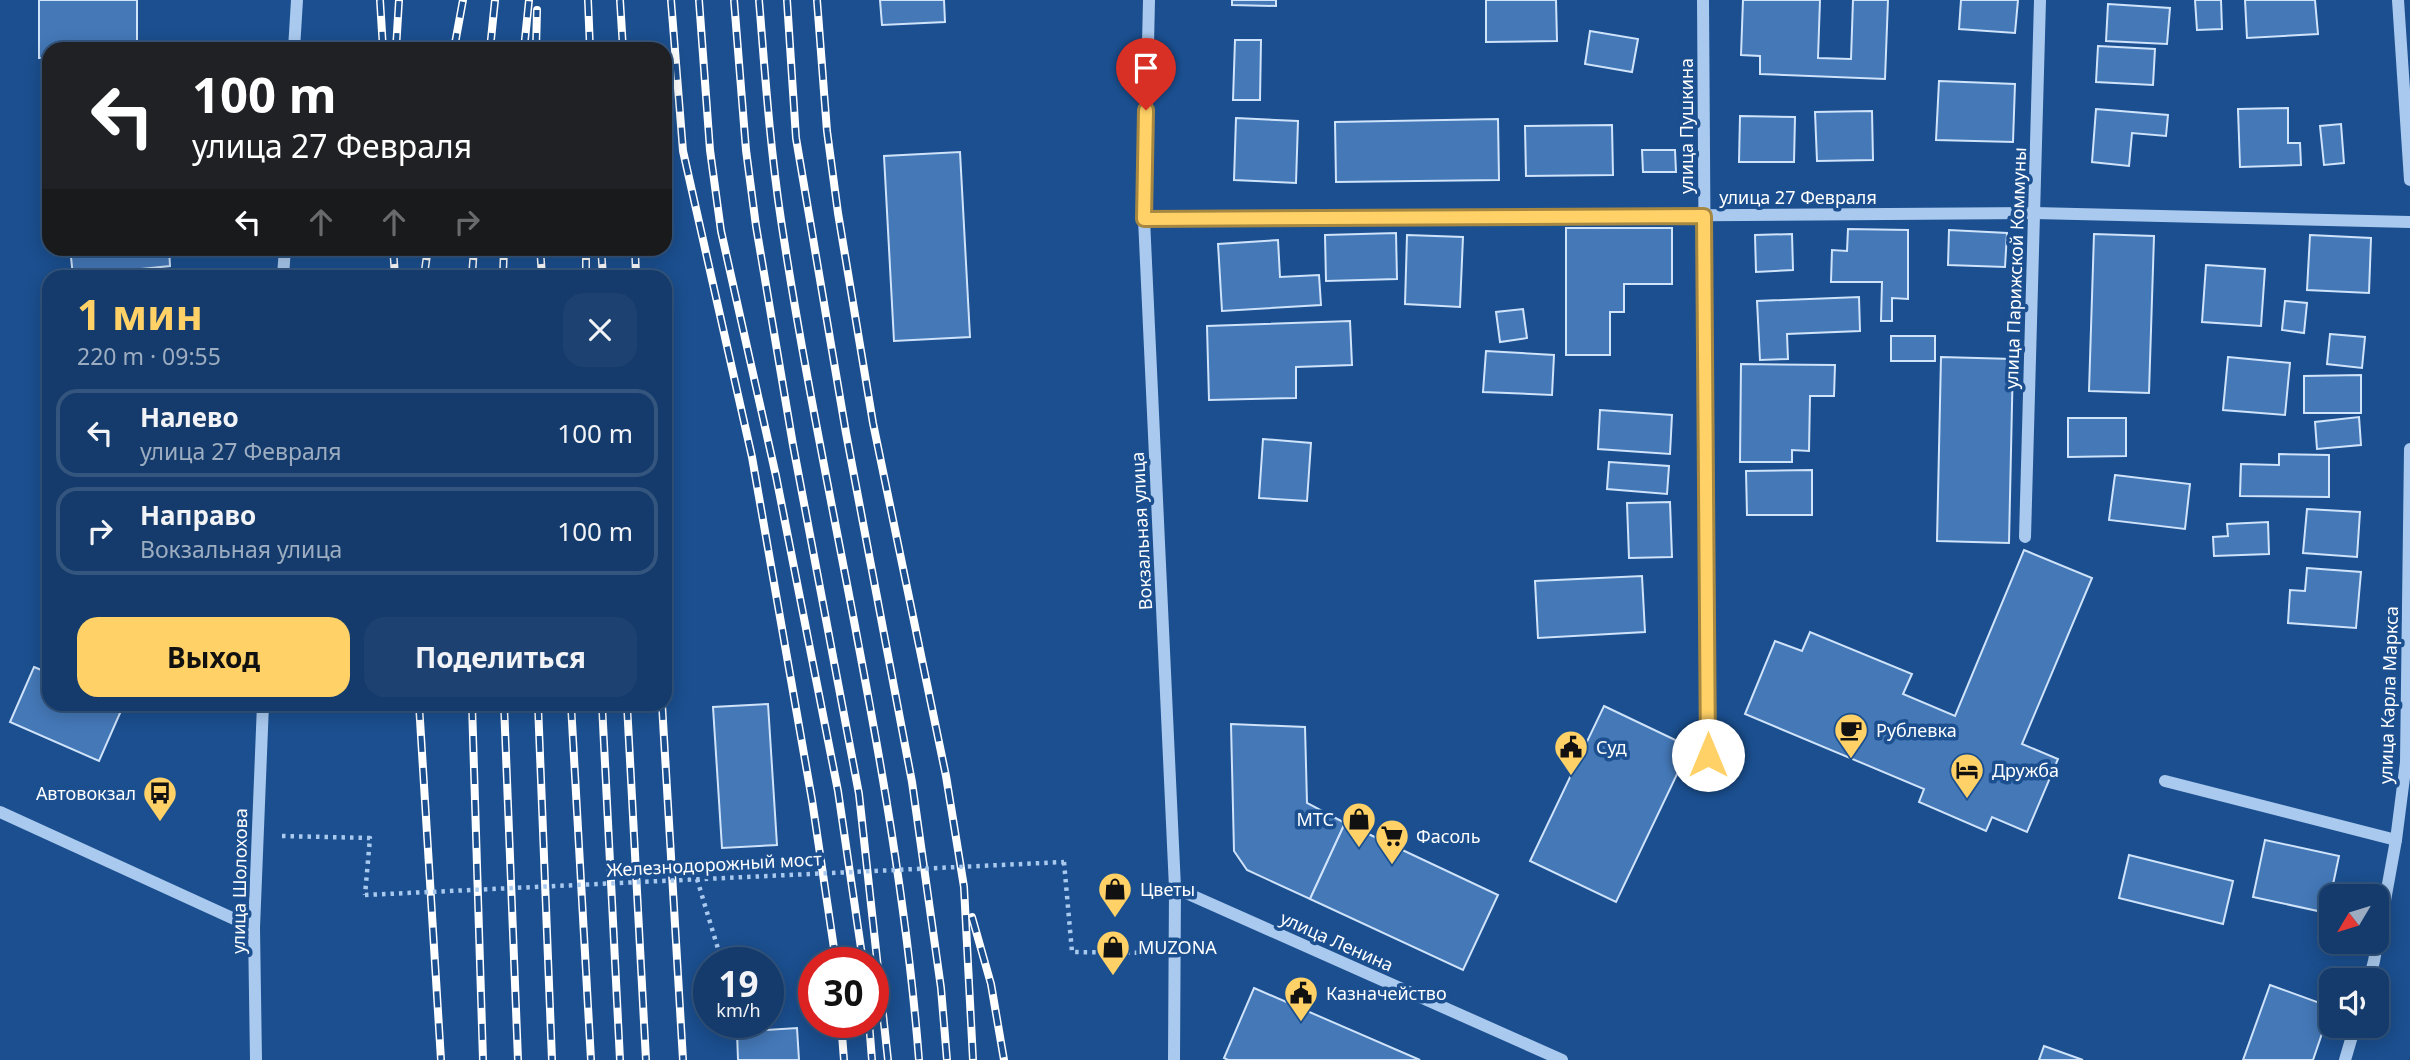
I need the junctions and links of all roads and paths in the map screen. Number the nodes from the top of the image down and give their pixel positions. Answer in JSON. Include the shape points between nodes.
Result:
{"nodes":[{"id":1,"x":297,"y":0,"type":"edge"},
{"id":2,"x":1149,"y":0,"type":"edge"},
{"id":3,"x":1703,"y":0,"type":"edge"},
{"id":4,"x":2040,"y":0,"type":"edge"},
{"id":5,"x":2398,"y":0,"type":"edge"},
{"id":6,"x":294,"y":42,"type":"edge"},
{"id":7,"x":2410,"y":180,"type":"edge"},
{"id":8,"x":2034,"y":213,"type":"junction"},
{"id":9,"x":1704,"y":216,"type":"junction"},
{"id":10,"x":1144,"y":219,"type":"junction"},
{"id":11,"x":2410,"y":222,"type":"edge"},
{"id":12,"x":2410,"y":449,"type":"edge"},
{"id":13,"x":2025,"y":537,"type":"dead end"},
{"id":14,"x":263,"y":711,"type":"edge"},
{"id":15,"x":1708,"y":755,"type":"dead end"},
{"id":16,"x":2408,"y":763,"type":"edge"},
{"id":17,"x":2165,"y":781,"type":"dead end"},
{"id":18,"x":0,"y":812,"type":"edge"},
{"id":19,"x":256,"y":835,"type":"junction"},
{"id":20,"x":2396,"y":840,"type":"junction"},
{"id":21,"x":696,"y":879,"type":"junction"},
{"id":22,"x":1175,"y":888,"type":"junction"},
{"id":23,"x":254,"y":928,"type":"junction"},
{"id":24,"x":717,"y":947,"type":"edge"},
{"id":25,"x":1175,"y":953,"type":"junction"},
{"id":26,"x":2372,"y":968,"type":"edge"},
{"id":27,"x":2351,"y":1038,"type":"edge"},
{"id":28,"x":256,"y":1060,"type":"edge"},
{"id":29,"x":1174,"y":1060,"type":"edge"},
{"id":30,"x":1562,"y":1060,"type":"edge"},
{"id":31,"x":2344,"y":1060,"type":"edge"}],
"edges":[{"from":1,"to":6,"type":"street"},
{"from":2,"to":10,"type":"street","name":"Вокзальная улица"},
{"from":3,"to":9,"type":"street","name":"улица Пушкина"},
{"from":4,"to":8,"type":"street","name":"улица Парижской Коммуны"},
{"from":5,"to":7,"type":"street"},
{"from":8,"to":9,"type":"street","name":"улица 27 Февраля"},
{"from":8,"to":11,"type":"street","name":"улица 27 Февраля"},
{"from":8,"to":13,"type":"street","name":"улица Парижской Коммуны"},
{"from":9,"to":10,"type":"street","name":"улица 27 Февраля"},
{"from":9,"to":15,"type":"street","name":"улица Пушкина"},
{"from":10,"to":22,"type":"street","name":"Вокзальная улица"},
{"from":12,"to":16,"type":"street","name":"улица Карла Маркса"},
{"from":14,"to":19,"type":"street","name":"улица Шолохова"},
{"from":16,"to":20,"type":"street","name":"улица Карла Маркса"},
{"from":17,"to":20,"type":"street"},
{"from":18,"to":23,"type":"street"},
{"from":19,"to":21,"type":"path","name":"Железнодорожный мост","bridge":true,"via":[[370,838],[365,895]]},
{"from":19,"to":23,"type":"street","name":"улица Шолохова"},
{"from":20,"to":26,"type":"street","name":"улица Карла Маркса"},
{"from":21,"to":24,"type":"path"},
{"from":21,"to":25,"type":"path","name":"Железнодорожный мост","bridge":true,"via":[[1064,862],[1073,952]]},
{"from":22,"to":25,"type":"street","name":"Вокзальная улица"},
{"from":22,"to":30,"type":"street","name":"улица Ленина"},
{"from":23,"to":28,"type":"street","name":"улица Шолохова"},
{"from":25,"to":29,"type":"street","name":"Вокзальная улица"},
{"from":27,"to":31,"type":"street"}]}
